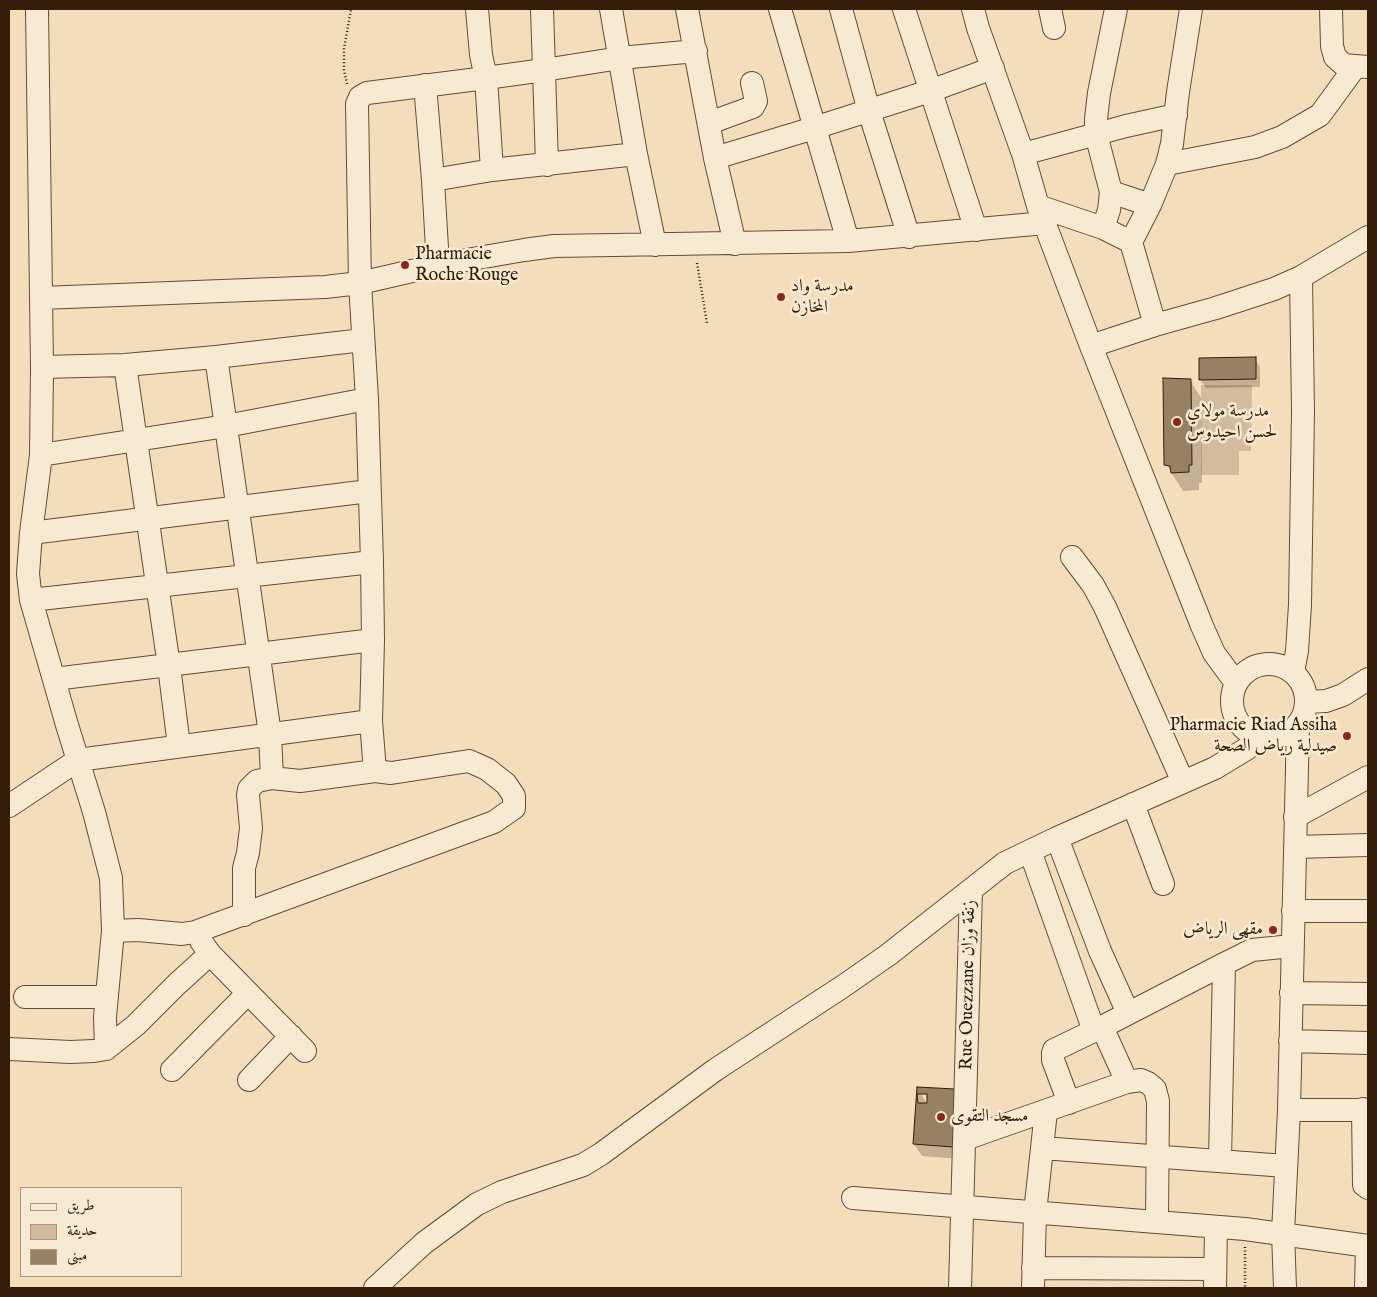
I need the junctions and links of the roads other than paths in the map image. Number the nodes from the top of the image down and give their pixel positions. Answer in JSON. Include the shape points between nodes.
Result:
{"nodes":[{"id":1,"x":37,"y":9,"type":"edge"},
{"id":2,"x":477,"y":9,"type":"edge"},
{"id":3,"x":542,"y":9,"type":"edge"},
{"id":4,"x":611,"y":9,"type":"edge"},
{"id":5,"x":687,"y":9,"type":"edge"},
{"id":6,"x":780,"y":9,"type":"edge"},
{"id":7,"x":841,"y":9,"type":"edge"},
{"id":8,"x":904,"y":9,"type":"edge"},
{"id":9,"x":973,"y":9,"type":"edge"},
{"id":10,"x":1116,"y":9,"type":"edge"},
{"id":11,"x":1191,"y":9,"type":"edge"},
{"id":12,"x":1331,"y":9,"type":"edge"},
{"id":13,"x":696,"y":51,"type":"junction"},
{"id":14,"x":620,"y":58,"type":"junction"},
{"id":15,"x":1362,"y":67,"type":"edge"},
{"id":16,"x":993,"y":68,"type":"junction"},
{"id":17,"x":544,"y":70,"type":"junction"},
{"id":18,"x":486,"y":78,"type":"junction"},
{"id":19,"x":752,"y":83,"type":"dead end"},
{"id":20,"x":425,"y":86,"type":"junction"},
{"id":21,"x":930,"y":91,"type":"junction"},
{"id":22,"x":868,"y":111,"type":"junction"},
{"id":23,"x":1176,"y":116,"type":"junction"},
{"id":24,"x":709,"y":123,"type":"junction"},
{"id":25,"x":814,"y":128,"type":"junction"},
{"id":26,"x":1096,"y":134,"type":"junction"},
{"id":27,"x":636,"y":154,"type":"junction"},
{"id":28,"x":1023,"y":154,"type":"junction"},
{"id":29,"x":715,"y":158,"type":"junction"},
{"id":30,"x":547,"y":164,"type":"junction"},
{"id":31,"x":1167,"y":164,"type":"junction"},
{"id":32,"x":492,"y":170,"type":"junction"},
{"id":33,"x":433,"y":180,"type":"junction"},
{"id":34,"x":1111,"y":192,"type":"junction"},
{"id":35,"x":1150,"y":204,"type":"junction"},
{"id":36,"x":1042,"y":215,"type":"junction"},
{"id":37,"x":1104,"y":228,"type":"junction"},
{"id":38,"x":976,"y":230,"type":"junction"},
{"id":39,"x":909,"y":237,"type":"junction"},
{"id":40,"x":1368,"y":237,"type":"edge"},
{"id":41,"x":848,"y":241,"type":"junction"},
{"id":42,"x":1130,"y":242,"type":"junction"},
{"id":43,"x":735,"y":244,"type":"junction"},
{"id":44,"x":655,"y":245,"type":"junction"},
{"id":45,"x":438,"y":266,"type":"junction"},
{"id":46,"x":1301,"y":277,"type":"junction"},
{"id":47,"x":360,"y":283,"type":"junction"},
{"id":48,"x":41,"y":298,"type":"junction"},
{"id":49,"x":1155,"y":325,"type":"junction"},
{"id":50,"x":363,"y":340,"type":"junction"},
{"id":51,"x":1092,"y":346,"type":"junction"},
{"id":52,"x":216,"y":357,"type":"junction"},
{"id":53,"x":125,"y":364,"type":"junction"},
{"id":54,"x":42,"y":368,"type":"junction"},
{"id":55,"x":366,"y":399,"type":"junction"},
{"id":56,"x":226,"y":426,"type":"junction"},
{"id":57,"x":136,"y":441,"type":"junction"},
{"id":58,"x":41,"y":455,"type":"junction"},
{"id":59,"x":369,"y":491,"type":"junction"},
{"id":60,"x":237,"y":508,"type":"junction"},
{"id":61,"x":148,"y":518,"type":"junction"},
{"id":62,"x":31,"y":533,"type":"junction"},
{"id":63,"x":1072,"y":557,"type":"dead end"},
{"id":64,"x":372,"y":562,"type":"junction"},
{"id":65,"x":247,"y":576,"type":"junction"},
{"id":66,"x":157,"y":586,"type":"junction"},
{"id":67,"x":32,"y":600,"type":"junction"},
{"id":68,"x":373,"y":640,"type":"junction"},
{"id":69,"x":258,"y":654,"type":"junction"},
{"id":70,"x":169,"y":666,"type":"junction"},
{"id":71,"x":1293,"y":672,"type":"junction"},
{"id":72,"x":54,"y":679,"type":"junction"},
{"id":73,"x":1368,"y":679,"type":"edge"},
{"id":74,"x":1236,"y":683,"type":"junction"},
{"id":75,"x":1307,"y":702,"type":"junction"},
{"id":76,"x":371,"y":721,"type":"junction"},
{"id":77,"x":1298,"y":725,"type":"junction"},
{"id":78,"x":270,"y":734,"type":"junction"},
{"id":79,"x":1260,"y":737,"type":"junction"},
{"id":80,"x":179,"y":746,"type":"junction"},
{"id":81,"x":78,"y":760,"type":"junction"},
{"id":82,"x":375,"y":771,"type":"junction"},
{"id":83,"x":1368,"y":777,"type":"edge"},
{"id":84,"x":272,"y":778,"type":"junction"},
{"id":85,"x":1183,"y":782,"type":"junction"},
{"id":86,"x":1134,"y":804,"type":"junction"},
{"id":87,"x":9,"y":806,"type":"edge"},
{"id":88,"x":1295,"y":817,"type":"junction"},
{"id":89,"x":1057,"y":838,"type":"junction"},
{"id":90,"x":1368,"y":845,"type":"edge"},
{"id":91,"x":1295,"y":847,"type":"junction"},
{"id":92,"x":1030,"y":851,"type":"junction"},
{"id":93,"x":1163,"y":884,"type":"dead end"},
{"id":94,"x":971,"y":890,"type":"junction"},
{"id":95,"x":1293,"y":911,"type":"junction"},
{"id":96,"x":1368,"y":911,"type":"edge"},
{"id":97,"x":244,"y":915,"type":"junction"},
{"id":98,"x":113,"y":931,"type":"junction"},
{"id":99,"x":195,"y":932,"type":"junction"},
{"id":100,"x":1292,"y":946,"type":"junction"},
{"id":101,"x":210,"y":954,"type":"junction"},
{"id":102,"x":1224,"y":964,"type":"junction"},
{"id":103,"x":248,"y":992,"type":"junction"},
{"id":104,"x":1291,"y":993,"type":"junction"},
{"id":105,"x":1368,"y":994,"type":"edge"},
{"id":106,"x":26,"y":997,"type":"dead end"},
{"id":107,"x":106,"y":997,"type":"junction"},
{"id":108,"x":1128,"y":1013,"type":"junction"},
{"id":109,"x":1098,"y":1029,"type":"junction"},
{"id":110,"x":1290,"y":1041,"type":"junction"},
{"id":111,"x":1368,"y":1043,"type":"edge"},
{"id":112,"x":9,"y":1049,"type":"edge"},
{"id":113,"x":106,"y":1049,"type":"junction"},
{"id":114,"x":172,"y":1070,"type":"dead end"},
{"id":115,"x":249,"y":1080,"type":"dead end"},
{"id":116,"x":1127,"y":1082,"type":"junction"},
{"id":117,"x":1069,"y":1103,"type":"junction"},
{"id":118,"x":1289,"y":1110,"type":"junction"},
{"id":119,"x":1366,"y":1110,"type":"edge"},
{"id":120,"x":1046,"y":1111,"type":"junction"},
{"id":121,"x":965,"y":1139,"type":"junction"},
{"id":122,"x":1042,"y":1148,"type":"junction"},
{"id":123,"x":1158,"y":1157,"type":"junction"},
{"id":124,"x":1220,"y":1161,"type":"junction"},
{"id":125,"x":1286,"y":1166,"type":"junction"},
{"id":126,"x":1368,"y":1188,"type":"edge"},
{"id":127,"x":853,"y":1198,"type":"dead end"},
{"id":128,"x":963,"y":1206,"type":"junction"},
{"id":129,"x":1035,"y":1213,"type":"junction"},
{"id":130,"x":1157,"y":1222,"type":"junction"},
{"id":131,"x":1216,"y":1227,"type":"junction"},
{"id":132,"x":1283,"y":1233,"type":"junction"},
{"id":133,"x":1368,"y":1246,"type":"edge"},
{"id":134,"x":1033,"y":1278,"type":"edge"},
{"id":135,"x":1215,"y":1279,"type":"edge"},
{"id":136,"x":375,"y":1288,"type":"edge"},
{"id":137,"x":960,"y":1288,"type":"edge"},
{"id":138,"x":1284,"y":1288,"type":"edge"},
{"id":139,"x":1366,"y":1288,"type":"edge"}],
"edges":[{"from":1,"to":48,"type":"street"},
{"from":2,"to":18,"type":"street"},
{"from":3,"to":17,"type":"street"},
{"from":4,"to":14,"type":"street"},
{"from":5,"to":13,"type":"street"},
{"from":6,"to":25,"type":"street"},
{"from":7,"to":22,"type":"street"},
{"from":8,"to":21,"type":"street"},
{"from":9,"to":16,"type":"street"},
{"from":10,"to":26,"type":"street","via":[[1099,93]]},
{"from":11,"to":23,"type":"street"},
{"from":12,"to":15,"type":"street","via":[[1334,57],[1344,65]]},
{"from":13,"to":14,"type":"street"},
{"from":13,"to":24,"type":"street"},
{"from":14,"to":17,"type":"street"},
{"from":14,"to":27,"type":"street"},
{"from":15,"to":31,"type":"street","via":[[1320,115],[1282,137],[1256,147]]},
{"from":16,"to":21,"type":"street"},
{"from":16,"to":28,"type":"street"},
{"from":17,"to":18,"type":"street"},
{"from":17,"to":30,"type":"street"},
{"from":18,"to":20,"type":"street"},
{"from":18,"to":32,"type":"street"},
{"from":19,"to":24,"type":"street","via":[[756,101],[753,107]]},
{"from":20,"to":33,"type":"street"},
{"from":20,"to":47,"type":"street","via":[[368,93],[360,97],[357,104]]},
{"from":21,"to":22,"type":"street"},
{"from":21,"to":38,"type":"street"},
{"from":22,"to":25,"type":"street"},
{"from":22,"to":39,"type":"street"},
{"from":23,"to":26,"type":"street"},
{"from":23,"to":31,"type":"street"},
{"from":24,"to":29,"type":"street"},
{"from":25,"to":29,"type":"street"},
{"from":25,"to":41,"type":"street"},
{"from":26,"to":28,"type":"street"},
{"from":26,"to":34,"type":"street"},
{"from":27,"to":30,"type":"street"},
{"from":27,"to":44,"type":"street"},
{"from":28,"to":36,"type":"street"},
{"from":29,"to":43,"type":"street"},
{"from":30,"to":32,"type":"street"},
{"from":31,"to":35,"type":"street"},
{"from":32,"to":33,"type":"street"},
{"from":33,"to":45,"type":"street"},
{"from":34,"to":35,"type":"street"},
{"from":34,"to":37,"type":"street"},
{"from":35,"to":42,"type":"street"},
{"from":36,"to":37,"type":"street"},
{"from":36,"to":38,"type":"street"},
{"from":36,"to":51,"type":"street"},
{"from":37,"to":42,"type":"street"},
{"from":38,"to":39,"type":"street"},
{"from":39,"to":41,"type":"street"},
{"from":40,"to":46,"type":"street"},
{"from":41,"to":43,"type":"street"},
{"from":42,"to":49,"type":"street"},
{"from":43,"to":44,"type":"street"},
{"from":44,"to":45,"type":"street","via":[[554,246]]},
{"from":45,"to":47,"type":"street"},
{"from":46,"to":49,"type":"street","via":[[1274,289]]},
{"from":46,"to":71,"type":"street","via":[[1300,585],[1299,630]]},
{"from":47,"to":48,"type":"street","via":[[286,290]]},
{"from":47,"to":50,"type":"street"},
{"from":48,"to":54,"type":"street"},
{"from":49,"to":51,"type":"street"},
{"from":50,"to":52,"type":"street"},
{"from":50,"to":55,"type":"street"},
{"from":51,"to":74,"type":"street","via":[[1202,626],[1214,652]]},
{"from":52,"to":53,"type":"street"},
{"from":52,"to":56,"type":"street"},
{"from":53,"to":54,"type":"street"},
{"from":53,"to":57,"type":"street"},
{"from":54,"to":58,"type":"street"},
{"from":55,"to":56,"type":"street"},
{"from":55,"to":59,"type":"street"},
{"from":56,"to":57,"type":"street"},
{"from":56,"to":60,"type":"street"},
{"from":57,"to":58,"type":"street"},
{"from":57,"to":61,"type":"street"},
{"from":58,"to":62,"type":"street"},
{"from":59,"to":60,"type":"street"},
{"from":59,"to":64,"type":"street"},
{"from":60,"to":61,"type":"street"},
{"from":60,"to":65,"type":"street"},
{"from":61,"to":62,"type":"street"},
{"from":61,"to":66,"type":"street"},
{"from":62,"to":67,"type":"street","via":[[28,574]]},
{"from":63,"to":85,"type":"street","via":[[1106,607]]},
{"from":64,"to":65,"type":"street"},
{"from":64,"to":68,"type":"street"},
{"from":65,"to":66,"type":"street"},
{"from":65,"to":69,"type":"street"},
{"from":66,"to":67,"type":"street"},
{"from":66,"to":70,"type":"street"},
{"from":67,"to":72,"type":"street"},
{"from":68,"to":69,"type":"street"},
{"from":68,"to":76,"type":"street"},
{"from":69,"to":70,"type":"street"},
{"from":69,"to":78,"type":"street"},
{"from":70,"to":72,"type":"street"},
{"from":70,"to":80,"type":"street"},
{"from":71,"to":74,"type":"street","via":[[1278,664],[1262,664],[1247,671]]},
{"from":71,"to":75,"type":"street","via":[[1304,685]]},
{"from":72,"to":81,"type":"street"},
{"from":73,"to":75,"type":"street","via":[[1326,702]]},
{"from":74,"to":79,"type":"street","via":[[1233,708],[1239,723]]},
{"from":75,"to":77,"type":"street"},
{"from":76,"to":78,"type":"street"},
{"from":76,"to":82,"type":"street"},
{"from":77,"to":79,"type":"street","via":[[1277,737]]},
{"from":77,"to":88,"type":"street"},
{"from":78,"to":80,"type":"street"},
{"from":78,"to":84,"type":"street"},
{"from":79,"to":85,"type":"street","name":"Rue Ouezzane زنقة وزان","via":[[1234,757]]},
{"from":80,"to":81,"type":"street"},
{"from":81,"to":87,"type":"street"},
{"from":81,"to":98,"type":"street","via":[[111,878]]},
{"from":82,"to":84,"type":"street","via":[[300,781]]},
{"from":82,"to":97,"type":"street","via":[[391,772],[469,761],[487,769],[506,784],[514,796],[514,808],[494,822]]},
{"from":83,"to":88,"type":"street"},
{"from":84,"to":97,"type":"street","via":[[257,781],[249,789],[251,828],[244,868]]},
{"from":85,"to":86,"type":"street","name":"Rue Ouezzane زنقة وزان"},
{"from":86,"to":89,"type":"street","name":"Rue Ouezzane زنقة وزان"},
{"from":86,"to":93,"type":"street"},
{"from":88,"to":91,"type":"street"},
{"from":89,"to":92,"type":"street","name":"Rue Ouezzane زنقة وزان"},
{"from":89,"to":108,"type":"street"},
{"from":90,"to":91,"type":"street"},
{"from":91,"to":95,"type":"street"},
{"from":92,"to":94,"type":"street","name":"Rue Ouezzane زنقة وزان","via":[[1005,864]]},
{"from":92,"to":109,"type":"street"},
{"from":94,"to":121,"type":"street","name":"Rue Ouezzane زنقة وزان"},
{"from":94,"to":136,"type":"street","via":[[880,960],[715,1070],[601,1154],[583,1165],[502,1192],[477,1204],[424,1243]]},
{"from":95,"to":96,"type":"street"},
{"from":95,"to":100,"type":"street"},
{"from":97,"to":99,"type":"street"},
{"from":98,"to":99,"type":"street"},
{"from":98,"to":107,"type":"street"},
{"from":99,"to":101,"type":"street"},
{"from":100,"to":102,"type":"street","via":[[1252,950]]},
{"from":100,"to":104,"type":"street"},
{"from":101,"to":103,"type":"street"},
{"from":101,"to":113,"type":"street","via":[[136,1025]]},
{"from":102,"to":108,"type":"street"},
{"from":102,"to":124,"type":"street"},
{"from":103,"to":114,"type":"street"},
{"from":103,"to":115,"type":"street","via":[[298,1044]]},
{"from":104,"to":105,"type":"street"},
{"from":104,"to":110,"type":"street"},
{"from":106,"to":107,"type":"street"},
{"from":107,"to":113,"type":"street"},
{"from":108,"to":109,"type":"street"},
{"from":109,"to":116,"type":"street"},
{"from":109,"to":117,"type":"street","via":[[1054,1050],[1053,1060]]},
{"from":110,"to":111,"type":"street"},
{"from":110,"to":118,"type":"street"},
{"from":112,"to":113,"type":"street","via":[[70,1052]]},
{"from":116,"to":117,"type":"street"},
{"from":116,"to":123,"type":"street","via":[[1141,1080],[1155,1089],[1158,1100]]},
{"from":117,"to":120,"type":"street"},
{"from":118,"to":119,"type":"street"},
{"from":118,"to":125,"type":"street"},
{"from":119,"to":126,"type":"street","via":[[1364,1185]]},
{"from":120,"to":121,"type":"street"},
{"from":120,"to":122,"type":"street"},
{"from":121,"to":128,"type":"street","name":"Rue Ouezzane زنقة وزان"},
{"from":122,"to":123,"type":"street"},
{"from":122,"to":129,"type":"street"},
{"from":123,"to":124,"type":"street"},
{"from":123,"to":130,"type":"street"},
{"from":124,"to":125,"type":"street"},
{"from":125,"to":132,"type":"street"},
{"from":127,"to":128,"type":"street"},
{"from":128,"to":129,"type":"street"},
{"from":128,"to":137,"type":"street","name":"Rue Ouezzane زنقة وزان"},
{"from":129,"to":130,"type":"street"},
{"from":129,"to":134,"type":"street"},
{"from":130,"to":131,"type":"street"},
{"from":131,"to":132,"type":"street"},
{"from":131,"to":135,"type":"street"},
{"from":132,"to":133,"type":"street"},
{"from":132,"to":138,"type":"street"},
{"from":133,"to":139,"type":"street"},
{"from":134,"to":135,"type":"street"}]}
